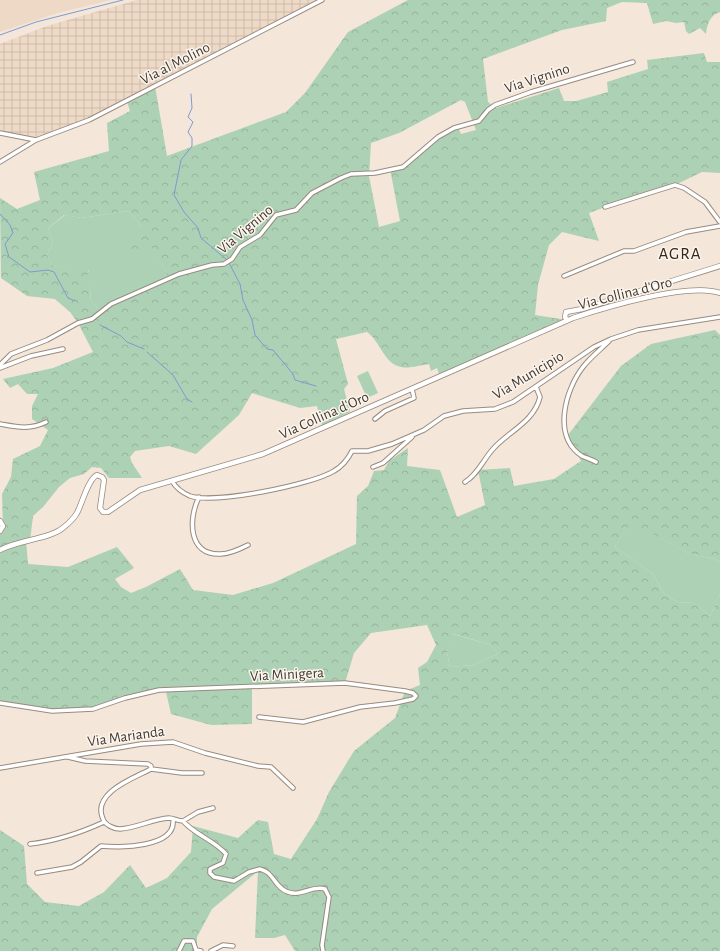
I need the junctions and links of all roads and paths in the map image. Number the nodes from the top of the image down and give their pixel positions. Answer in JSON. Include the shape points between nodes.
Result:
{"nodes":[{"id":1,"x":321,"y":0,"type":"edge"},
{"id":2,"x":633,"y":62,"type":"dead end"},
{"id":3,"x":0,"y":133,"type":"edge"},
{"id":4,"x":36,"y":140,"type":"junction"},
{"id":5,"x":0,"y":162,"type":"edge"},
{"id":6,"x":605,"y":207,"type":"dead end"},
{"id":7,"x":720,"y":222,"type":"edge"},
{"id":8,"x":720,"y":226,"type":"edge"},
{"id":9,"x":720,"y":266,"type":"edge"},
{"id":10,"x":564,"y":276,"type":"dead end"},
{"id":11,"x":720,"y":293,"type":"edge"},
{"id":12,"x":720,"y":317,"type":"edge"},
{"id":13,"x":567,"y":320,"type":"junction"},
{"id":14,"x":611,"y":339,"type":"junction"},
{"id":15,"x":63,"y":349,"type":"dead end"},
{"id":16,"x":0,"y":367,"type":"edge"},
{"id":17,"x":536,"y":387,"type":"junction"},
{"id":18,"x":412,"y":389,"type":"junction"},
{"id":19,"x":375,"y":419,"type":"dead end"},
{"id":20,"x":46,"y":422,"type":"dead end"},
{"id":21,"x":0,"y":424,"type":"edge"},
{"id":22,"x":412,"y":436,"type":"junction"},
{"id":23,"x":596,"y":462,"type":"dead end"},
{"id":24,"x":373,"y":467,"type":"dead end"},
{"id":25,"x":172,"y":481,"type":"junction"},
{"id":26,"x":465,"y":482,"type":"dead end"},
{"id":27,"x":199,"y":497,"type":"junction"},
{"id":28,"x":0,"y":521,"type":"edge"},
{"id":29,"x":0,"y":531,"type":"edge"},
{"id":30,"x":248,"y":545,"type":"dead end"},
{"id":31,"x":0,"y":550,"type":"edge"},
{"id":32,"x":0,"y":703,"type":"edge"},
{"id":33,"x":259,"y":717,"type":"dead end"},
{"id":34,"x":67,"y":757,"type":"junction"},
{"id":35,"x":0,"y":768,"type":"edge"},
{"id":36,"x":151,"y":769,"type":"junction"},
{"id":37,"x":202,"y":774,"type":"dead end"},
{"id":38,"x":294,"y":788,"type":"dead end"},
{"id":39,"x":213,"y":808,"type":"dead end"},
{"id":40,"x":173,"y":820,"type":"junction"},
{"id":41,"x":183,"y":821,"type":"junction"},
{"id":42,"x":104,"y":822,"type":"junction"},
{"id":43,"x":30,"y":844,"type":"dead end"},
{"id":44,"x":37,"y":873,"type":"dead end"},
{"id":45,"x":233,"y":946,"type":"dead end"},
{"id":46,"x":179,"y":951,"type":"edge"},
{"id":47,"x":202,"y":951,"type":"edge"},
{"id":48,"x":211,"y":951,"type":"edge"},
{"id":49,"x":323,"y":951,"type":"edge"}],
"edges":[{"from":1,"to":4,"type":"street","name":"Via al Molino","via":[[89,120]]},
{"from":2,"to":16,"type":"street","name":"Via Vignino","via":[[508,100],[488,110],[479,121],[454,128],[438,138],[403,167],[375,173],[350,174],[317,189],[296,210],[276,215],[260,235],[240,247],[224,264],[179,274],[111,304],[92,319],[11,354]]},
{"from":3,"to":4,"type":"street"},
{"from":4,"to":5,"type":"street","name":"Via al Molino"},
{"from":6,"to":7,"type":"street","via":[[675,185],[705,202]]},
{"from":8,"to":10,"type":"street","via":[[686,232],[634,251],[624,251]]},
{"from":9,"to":13,"type":"street","via":[[571,310],[566,312]]},
{"from":11,"to":13,"type":"street","name":"Via Collina d'Oro","via":[[704,289],[685,290]]},
{"from":12,"to":14,"type":"street","name":"Via Municipio","via":[[638,330]]},
{"from":13,"to":18,"type":"street","name":"Via Collina d'Oro"},
{"from":14,"to":17,"type":"street","name":"Via Municipio","via":[[594,347]]},
{"from":14,"to":23,"type":"street","via":[[582,368],[566,406],[565,431],[568,441],[582,456]]},
{"from":15,"to":16,"type":"street","via":[[31,356]]},
{"from":17,"to":22,"type":"street","name":"Via Municipio","via":[[501,408],[463,411],[444,416]]},
{"from":17,"to":26,"type":"street","via":[[540,397],[532,415],[492,450],[474,475]]},
{"from":18,"to":19,"type":"street","via":[[414,398],[385,411]]},
{"from":18,"to":25,"type":"street","name":"Via Collina d'Oro","via":[[250,460]]},
{"from":20,"to":21,"type":"street","via":[[22,428]]},
{"from":22,"to":24,"type":"street","via":[[383,463]]},
{"from":22,"to":27,"type":"street","name":"Via Municipio","via":[[372,451],[352,451],[335,471],[280,489],[215,498]]},
{"from":25,"to":27,"type":"street","via":[[184,493]]},
{"from":25,"to":31,"type":"street","name":"Via Collina d'Oro","via":[[136,492],[105,513],[101,511],[100,505],[104,480],[100,475],[94,477],[77,513],[65,527]]},
{"from":27,"to":30,"type":"street","via":[[195,505],[192,526],[194,539],[200,547],[214,554],[221,554]]},
{"from":28,"to":29,"type":"street","via":[[3,526]]},
{"from":32,"to":33,"type":"street","name":"Via Minigera","via":[[52,711],[93,709],[153,690],[345,683],[405,691],[416,696],[413,699],[360,707],[303,722]]},
{"from":34,"to":35,"type":"street","name":"Via Marianda"},
{"from":34,"to":36,"type":"street","via":[[148,764]]},
{"from":34,"to":38,"type":"street","name":"Via Marianda","via":[[141,744],[173,742],[205,753],[271,767]]},
{"from":36,"to":37,"type":"street"},
{"from":36,"to":42,"type":"street","via":[[105,796],[100,810]]},
{"from":39,"to":41,"type":"street","via":[[198,812]]},
{"from":40,"to":41,"type":"street"},
{"from":40,"to":42,"type":"street","via":[[169,818],[120,829]]},
{"from":40,"to":44,"type":"street","via":[[168,833],[158,841],[115,848],[101,846],[72,867]]},
{"from":41,"to":49,"type":"street","via":[[226,854],[223,863],[210,869],[214,877],[234,881],[260,868],[287,892],[298,894],[317,887],[325,889],[329,897]]},
{"from":42,"to":43,"type":"street","via":[[76,834]]},
{"from":45,"to":48,"type":"street","via":[[223,945]]},
{"from":46,"to":47,"type":"street","via":[[184,941],[188,940],[193,941],[196,950]]}]}
